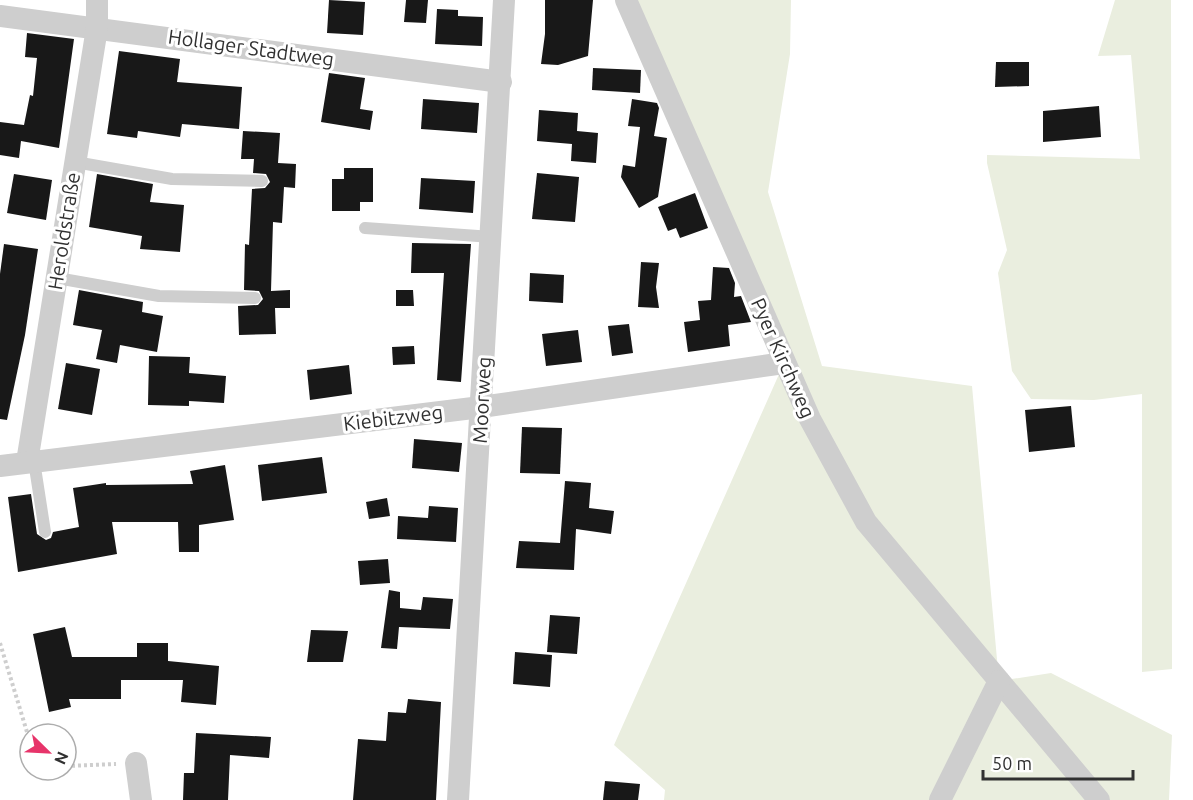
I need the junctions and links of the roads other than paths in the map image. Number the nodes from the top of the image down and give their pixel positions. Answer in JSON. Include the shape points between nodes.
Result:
{"nodes":[{"id":1,"x":97,"y":0,"type":"edge"},
{"id":2,"x":504,"y":0,"type":"edge"},
{"id":3,"x":626,"y":0,"type":"edge"},
{"id":4,"x":0,"y":16,"type":"edge"},
{"id":5,"x":97,"y":28,"type":"junction"},
{"id":6,"x":501,"y":82,"type":"junction"},
{"id":7,"x":75,"y":162,"type":"junction"},
{"id":8,"x":262,"y":181,"type":"dead end"},
{"id":9,"x":365,"y":228,"type":"dead end"},
{"id":10,"x":492,"y":237,"type":"junction"},
{"id":11,"x":57,"y":278,"type":"junction"},
{"id":12,"x":255,"y":298,"type":"dead end"},
{"id":13,"x":784,"y":363,"type":"junction"},
{"id":14,"x":481,"y":407,"type":"junction"},
{"id":15,"x":31,"y":461,"type":"junction"},
{"id":16,"x":0,"y":466,"type":"edge"},
{"id":17,"x":45,"y":532,"type":"dead end"},
{"id":18,"x":999,"y":681,"type":"junction"},
{"id":19,"x":136,"y":763,"type":"road end"},
{"id":20,"x":141,"y":800,"type":"edge"},
{"id":21,"x":458,"y":800,"type":"edge"},
{"id":22,"x":940,"y":800,"type":"edge"},
{"id":23,"x":1099,"y":800,"type":"edge"}],
"edges":[{"from":1,"to":5,"type":"street","name":"Heroldstraße"},
{"from":2,"to":6,"type":"street","name":"Moorweg"},
{"from":3,"to":13,"type":"street","name":"Pyer Kirchweg"},
{"from":4,"to":5,"type":"street","name":"Hollager Stadtweg"},
{"from":5,"to":6,"type":"street","name":"Hollager Stadtweg"},
{"from":5,"to":7,"type":"street","name":"Heroldstraße"},
{"from":6,"to":10,"type":"street","name":"Moorweg"},
{"from":7,"to":8,"type":"lane","via":[[172,179]]},
{"from":7,"to":11,"type":"street","name":"Heroldstraße"},
{"from":9,"to":10,"type":"lane"},
{"from":10,"to":14,"type":"street","name":"Moorweg"},
{"from":11,"to":12,"type":"lane","via":[[159,296]]},
{"from":11,"to":15,"type":"street","name":"Heroldstraße"},
{"from":13,"to":14,"type":"street","name":"Kiebitzweg"},
{"from":13,"to":18,"type":"street","name":"Pyer Kirchweg","via":[[866,522]]},
{"from":14,"to":15,"type":"street","name":"Kiebitzweg"},
{"from":14,"to":21,"type":"street","name":"Moorweg"},
{"from":15,"to":16,"type":"street","name":"Kiebitzweg"},
{"from":15,"to":17,"type":"lane"},
{"from":18,"to":22,"type":"street"},
{"from":18,"to":23,"type":"street","name":"Pyer Kirchweg"},
{"from":19,"to":20,"type":"street"}]}
